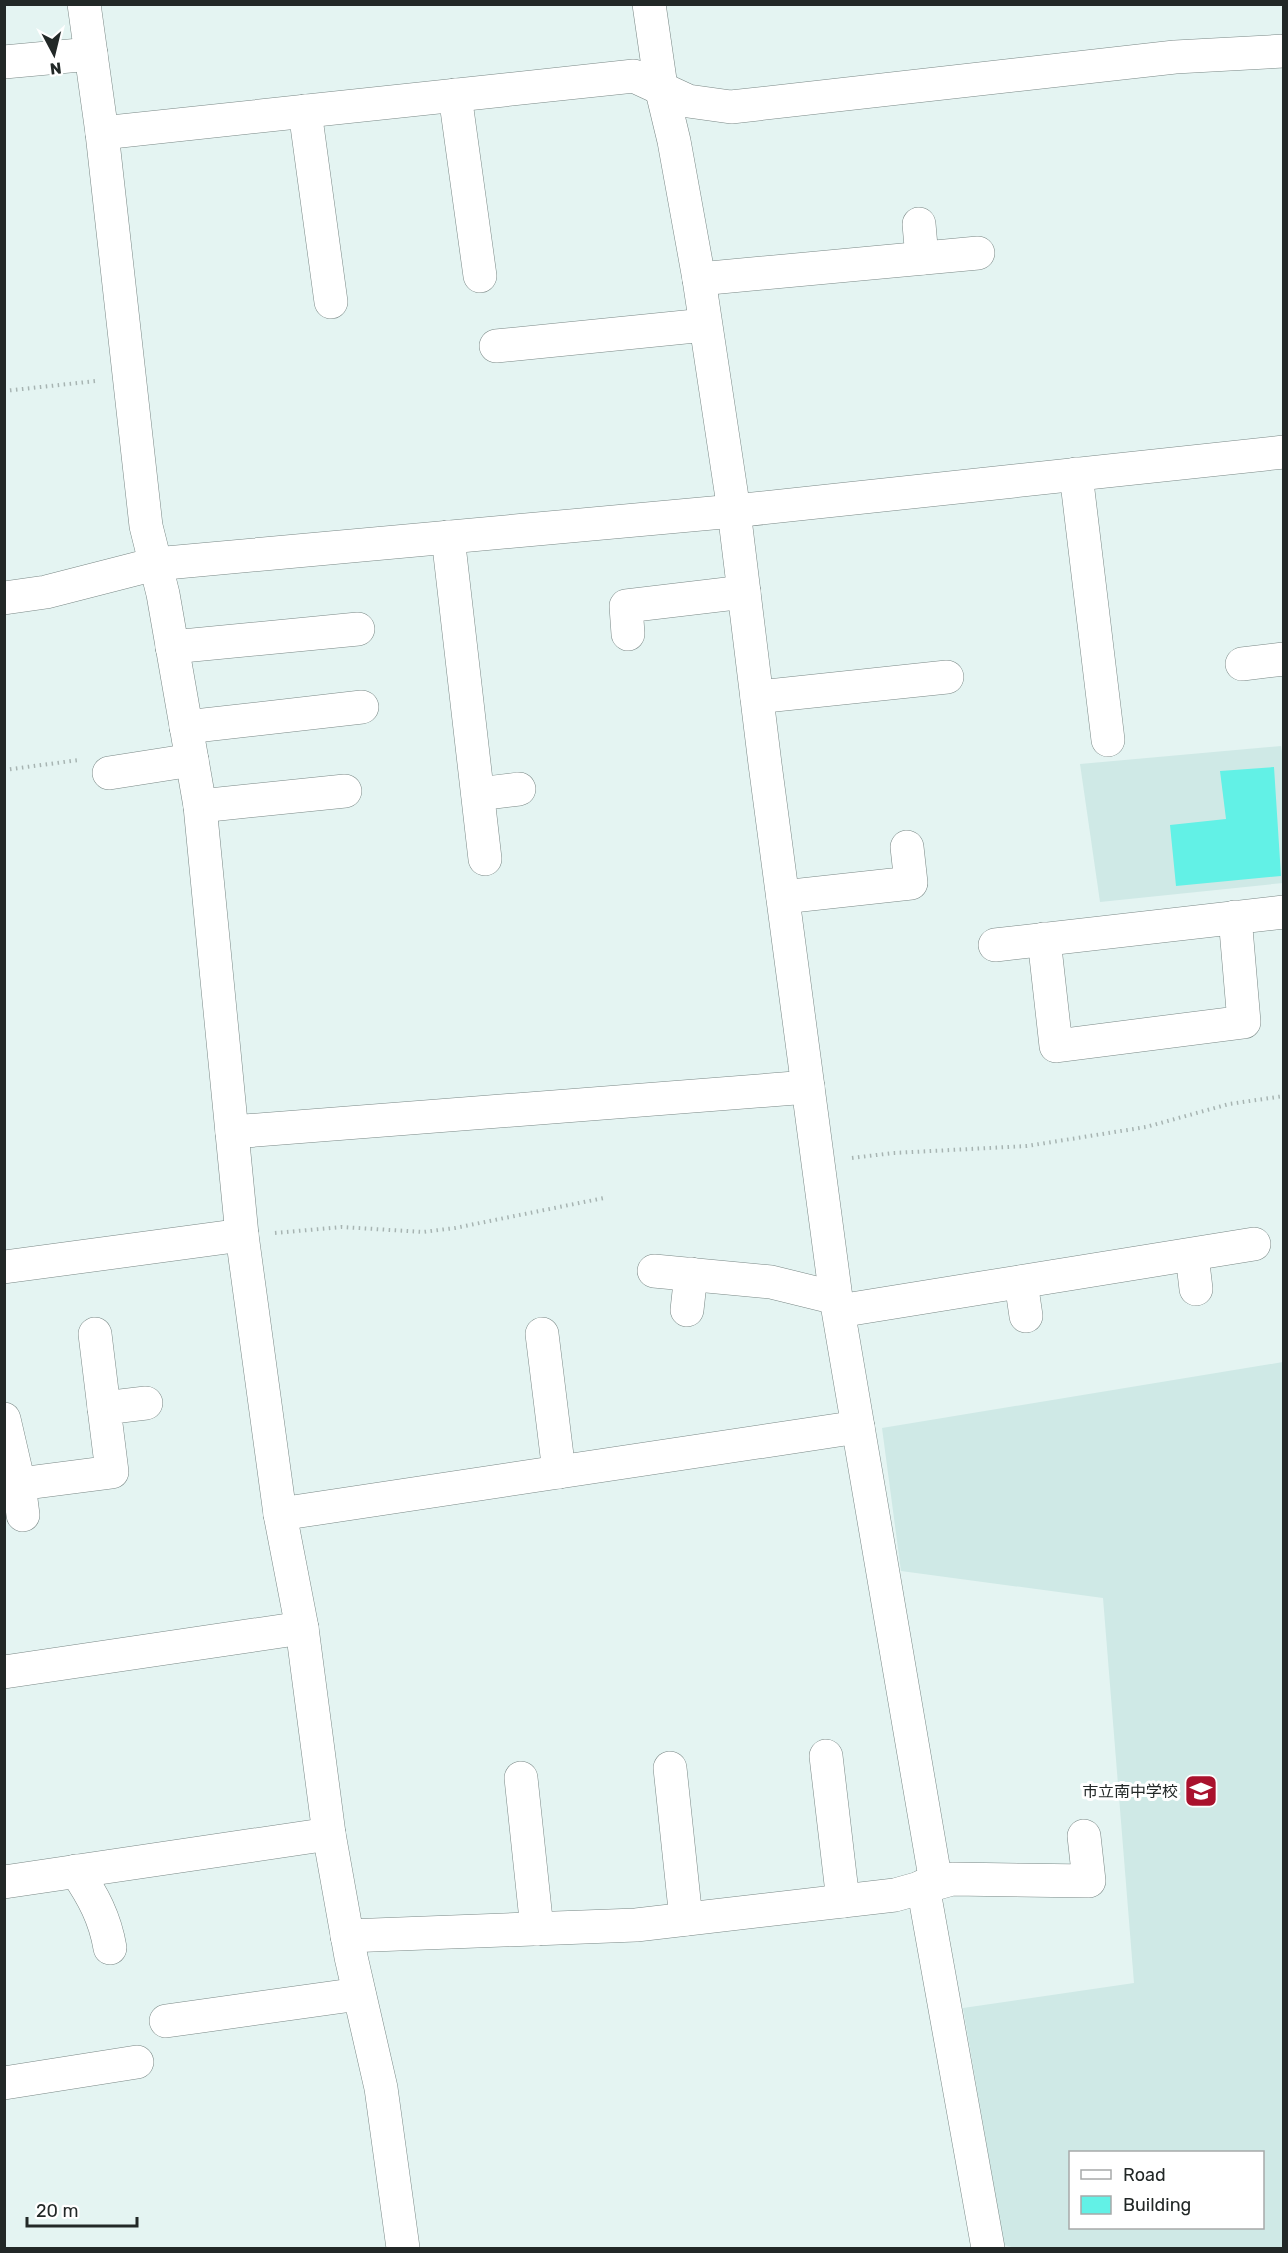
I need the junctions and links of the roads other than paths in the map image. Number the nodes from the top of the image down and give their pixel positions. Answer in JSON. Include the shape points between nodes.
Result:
{"nodes":[{"id":1,"x":84,"y":4,"type":"edge"},
{"id":2,"x":649,"y":4,"type":"edge"},
{"id":3,"x":1284,"y":51,"type":"edge"},
{"id":4,"x":91,"y":54,"type":"junction"},
{"id":5,"x":4,"y":62,"type":"edge"},
{"id":6,"x":661,"y":87,"type":"junction"},
{"id":7,"x":455,"y":95,"type":"junction"},
{"id":8,"x":305,"y":111,"type":"junction"},
{"id":9,"x":102,"y":133,"type":"junction"},
{"id":10,"x":919,"y":224,"type":"dead end"},
{"id":11,"x":978,"y":253,"type":"dead end"},
{"id":12,"x":922,"y":258,"type":"junction"},
{"id":13,"x":480,"y":276,"type":"dead end"},
{"id":14,"x":699,"y":279,"type":"junction"},
{"id":15,"x":331,"y":302,"type":"dead end"},
{"id":16,"x":705,"y":325,"type":"junction"},
{"id":17,"x":496,"y":346,"type":"dead end"},
{"id":18,"x":1284,"y":452,"type":"edge"},
{"id":19,"x":1076,"y":474,"type":"junction"},
{"id":20,"x":734,"y":511,"type":"junction"},
{"id":21,"x":448,"y":537,"type":"junction"},
{"id":22,"x":155,"y":564,"type":"junction"},
{"id":23,"x":744,"y":592,"type":"junction"},
{"id":24,"x":4,"y":598,"type":"edge"},
{"id":25,"x":358,"y":629,"type":"dead end"},
{"id":26,"x":628,"y":634,"type":"dead end"},
{"id":27,"x":172,"y":647,"type":"junction"},
{"id":28,"x":1284,"y":659,"type":"edge"},
{"id":29,"x":1242,"y":664,"type":"dead end"},
{"id":30,"x":947,"y":676,"type":"dead end"},
{"id":31,"x":757,"y":698,"type":"junction"},
{"id":32,"x":362,"y":708,"type":"dead end"},
{"id":33,"x":186,"y":727,"type":"junction"},
{"id":34,"x":1108,"y":740,"type":"dead end"},
{"id":35,"x":192,"y":760,"type":"junction"},
{"id":36,"x":109,"y":773,"type":"dead end"},
{"id":37,"x":519,"y":789,"type":"dead end"},
{"id":38,"x":345,"y":791,"type":"dead end"},
{"id":39,"x":478,"y":794,"type":"junction"},
{"id":40,"x":200,"y":806,"type":"junction"},
{"id":41,"x":907,"y":847,"type":"dead end"},
{"id":42,"x":485,"y":859,"type":"dead end"},
{"id":43,"x":783,"y":897,"type":"junction"},
{"id":44,"x":1284,"y":912,"type":"edge"},
{"id":45,"x":1235,"y":917,"type":"junction"},
{"id":46,"x":1044,"y":939,"type":"junction"},
{"id":47,"x":996,"y":945,"type":"dead end"},
{"id":48,"x":808,"y":1087,"type":"junction"},
{"id":49,"x":232,"y":1132,"type":"junction"},
{"id":50,"x":242,"y":1235,"type":"junction"},
{"id":51,"x":1254,"y":1244,"type":"dead end"},
{"id":52,"x":1192,"y":1254,"type":"junction"},
{"id":53,"x":4,"y":1267,"type":"edge"},
{"id":54,"x":654,"y":1270,"type":"dead end"},
{"id":55,"x":691,"y":1274,"type":"junction"},
{"id":56,"x":1021,"y":1282,"type":"junction"},
{"id":57,"x":1197,"y":1289,"type":"dead end"},
{"id":58,"x":837,"y":1304,"type":"junction"},
{"id":59,"x":687,"y":1310,"type":"dead end"},
{"id":60,"x":1026,"y":1316,"type":"dead end"},
{"id":61,"x":95,"y":1334,"type":"dead end"},
{"id":62,"x":542,"y":1334,"type":"dead end"},
{"id":63,"x":146,"y":1403,"type":"dead end"},
{"id":64,"x":104,"y":1408,"type":"junction"},
{"id":65,"x":4,"y":1419,"type":"edge"},
{"id":66,"x":858,"y":1427,"type":"junction"},
{"id":67,"x":559,"y":1472,"type":"junction"},
{"id":68,"x":280,"y":1514,"type":"junction"},
{"id":69,"x":302,"y":1628,"type":"junction"},
{"id":70,"x":4,"y":1672,"type":"edge"},
{"id":71,"x":826,"y":1756,"type":"dead end"},
{"id":72,"x":670,"y":1768,"type":"dead end"},
{"id":73,"x":521,"y":1778,"type":"dead end"},
{"id":74,"x":328,"y":1834,"type":"junction"},
{"id":75,"x":1084,"y":1836,"type":"dead end"},
{"id":76,"x":76,"y":1871,"type":"junction"},
{"id":77,"x":4,"y":1882,"type":"edge"},
{"id":78,"x":929,"y":1884,"type":"junction"},
{"id":79,"x":843,"y":1901,"type":"junction"},
{"id":80,"x":686,"y":1919,"type":"junction"},
{"id":81,"x":537,"y":1929,"type":"junction"},
{"id":82,"x":347,"y":1936,"type":"junction"},
{"id":83,"x":110,"y":1948,"type":"dead end"},
{"id":84,"x":359,"y":1994,"type":"junction"},
{"id":85,"x":166,"y":2021,"type":"dead end"},
{"id":86,"x":137,"y":2062,"type":"dead end"},
{"id":87,"x":4,"y":2083,"type":"edge"},
{"id":88,"x":403,"y":2248,"type":"edge"},
{"id":89,"x":988,"y":2248,"type":"edge"}],
"edges":[{"from":1,"to":4,"type":"street"},
{"from":2,"to":6,"type":"street"},
{"from":3,"to":6,"type":"street","via":[[1175,57],[731,107],[688,101]]},
{"from":4,"to":5,"type":"street"},
{"from":4,"to":9,"type":"street"},
{"from":6,"to":7,"type":"street","via":[[634,76]]},
{"from":6,"to":14,"type":"street"},
{"from":7,"to":8,"type":"street"},
{"from":7,"to":13,"type":"street"},
{"from":8,"to":9,"type":"street"},
{"from":8,"to":15,"type":"street"},
{"from":9,"to":22,"type":"street","via":[[146,526]]},
{"from":10,"to":12,"type":"street"},
{"from":11,"to":12,"type":"street"},
{"from":12,"to":14,"type":"street"},
{"from":14,"to":16,"type":"street"},
{"from":16,"to":17,"type":"street"},
{"from":16,"to":20,"type":"street"},
{"from":18,"to":19,"type":"street"},
{"from":19,"to":20,"type":"street"},
{"from":19,"to":34,"type":"street"},
{"from":20,"to":21,"type":"street"},
{"from":20,"to":23,"type":"street"},
{"from":21,"to":22,"type":"street"},
{"from":21,"to":39,"type":"street"},
{"from":22,"to":24,"type":"street"},
{"from":22,"to":27,"type":"street"},
{"from":23,"to":26,"type":"street","via":[[626,606]]},
{"from":23,"to":31,"type":"street"},
{"from":25,"to":27,"type":"street"},
{"from":27,"to":33,"type":"street"},
{"from":28,"to":29,"type":"street"},
{"from":30,"to":31,"type":"street"},
{"from":31,"to":43,"type":"street"},
{"from":32,"to":33,"type":"street"},
{"from":33,"to":35,"type":"street"},
{"from":35,"to":36,"type":"street"},
{"from":35,"to":40,"type":"street"},
{"from":37,"to":39,"type":"street"},
{"from":38,"to":40,"type":"street"},
{"from":39,"to":42,"type":"street"},
{"from":40,"to":49,"type":"street"},
{"from":41,"to":43,"type":"street","via":[[910,883]]},
{"from":43,"to":48,"type":"street"},
{"from":44,"to":45,"type":"street"},
{"from":45,"to":46,"type":"street"},
{"from":45,"to":46,"type":"street","via":[[1244,1022],[1056,1046]]},
{"from":46,"to":47,"type":"street"},
{"from":48,"to":49,"type":"street"},
{"from":48,"to":58,"type":"street"},
{"from":49,"to":50,"type":"street"},
{"from":50,"to":53,"type":"street"},
{"from":50,"to":68,"type":"street"},
{"from":51,"to":52,"type":"street"},
{"from":52,"to":56,"type":"street"},
{"from":52,"to":57,"type":"street"},
{"from":54,"to":55,"type":"street"},
{"from":55,"to":58,"type":"street","via":[[771,1282]]},
{"from":55,"to":59,"type":"street"},
{"from":56,"to":58,"type":"street"},
{"from":56,"to":60,"type":"street"},
{"from":58,"to":66,"type":"street"},
{"from":61,"to":64,"type":"street"},
{"from":62,"to":67,"type":"street"},
{"from":63,"to":64,"type":"street"},
{"from":64,"to":65,"type":"street","via":[[112,1472],[21,1499]]},
{"from":66,"to":67,"type":"street"},
{"from":66,"to":78,"type":"street"},
{"from":67,"to":68,"type":"street"},
{"from":68,"to":69,"type":"street"},
{"from":69,"to":70,"type":"street"},
{"from":69,"to":74,"type":"street"},
{"from":71,"to":79,"type":"street"},
{"from":72,"to":80,"type":"street"},
{"from":73,"to":81,"type":"street"},
{"from":74,"to":76,"type":"street"},
{"from":74,"to":82,"type":"street"},
{"from":75,"to":78,"type":"street","via":[[1089,1881],[952,1879]]},
{"from":76,"to":77,"type":"street"},
{"from":76,"to":83,"type":"street","via":[[102,1916]]},
{"from":78,"to":79,"type":"street","via":[[895,1895]]},
{"from":78,"to":89,"type":"street"},
{"from":79,"to":80,"type":"street"},
{"from":80,"to":81,"type":"street"},
{"from":81,"to":82,"type":"street"},
{"from":82,"to":84,"type":"street"},
{"from":84,"to":85,"type":"street"},
{"from":84,"to":88,"type":"street","via":[[381,2088]]},
{"from":86,"to":87,"type":"street"}]}
